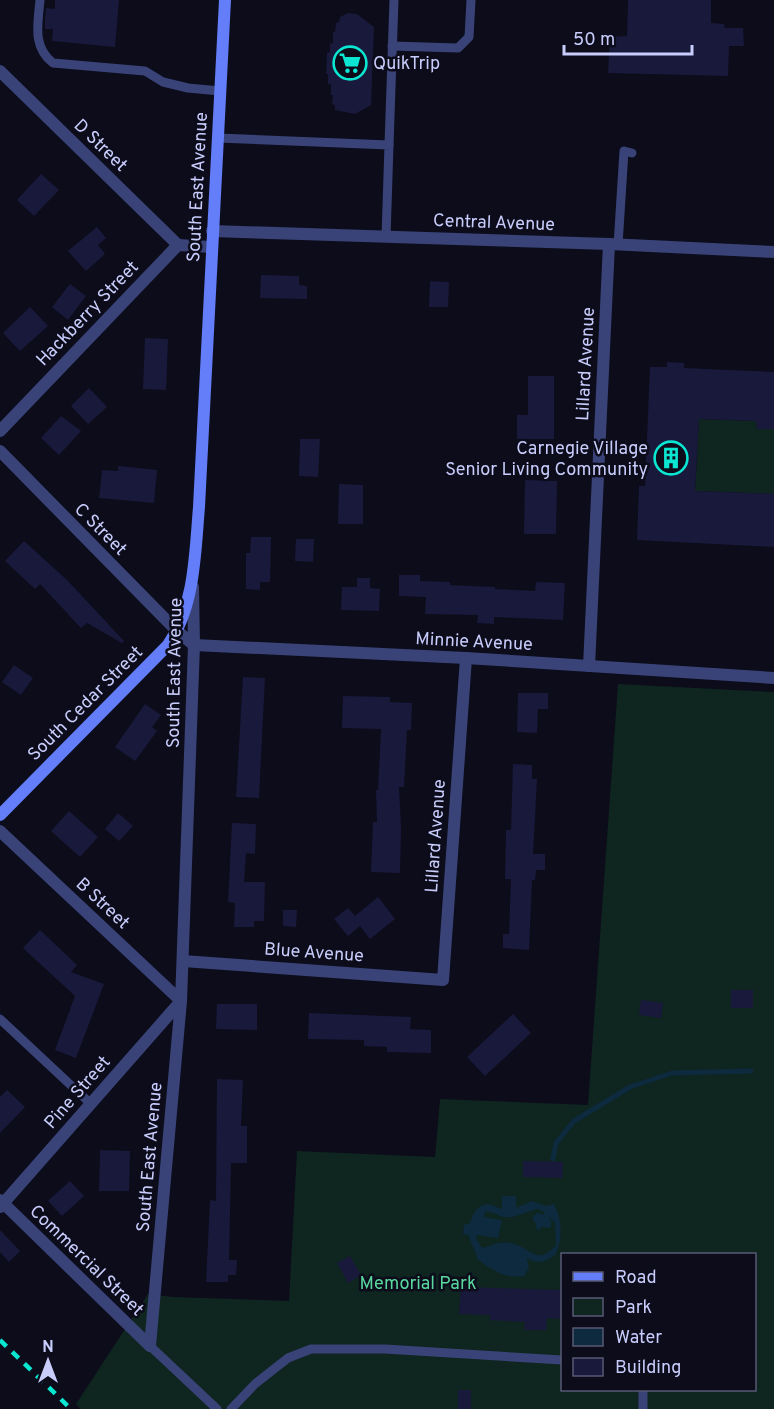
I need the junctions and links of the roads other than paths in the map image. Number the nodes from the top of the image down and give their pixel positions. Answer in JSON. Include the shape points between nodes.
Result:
{"nodes":[{"id":1,"x":40,"y":0,"type":"edge"},
{"id":2,"x":225,"y":0,"type":"edge"},
{"id":3,"x":393,"y":0,"type":"edge"},
{"id":4,"x":471,"y":0,"type":"edge"},
{"id":5,"x":392,"y":45,"type":"junction"},
{"id":6,"x":0,"y":71,"type":"edge"},
{"id":7,"x":220,"y":91,"type":"junction"},
{"id":8,"x":218,"y":138,"type":"junction"},
{"id":9,"x":389,"y":145,"type":"junction"},
{"id":10,"x":632,"y":153,"type":"dead end"},
{"id":11,"x":212,"y":231,"type":"junction"},
{"id":12,"x":386,"y":237,"type":"junction"},
{"id":13,"x":177,"y":244,"type":"junction"},
{"id":14,"x":614,"y":244,"type":"junction"},
{"id":15,"x":212,"y":247,"type":"junction"},
{"id":16,"x":774,"y":252,"type":"edge"},
{"id":17,"x":0,"y":431,"type":"edge"},
{"id":18,"x":0,"y":451,"type":"edge"},
{"id":19,"x":193,"y":574,"type":"junction"},
{"id":20,"x":177,"y":631,"type":"junction"},
{"id":21,"x":194,"y":645,"type":"junction"},
{"id":22,"x":466,"y":658,"type":"junction"},
{"id":23,"x":589,"y":666,"type":"junction"},
{"id":24,"x":774,"y":678,"type":"edge"},
{"id":25,"x":0,"y":815,"type":"edge"},
{"id":26,"x":0,"y":831,"type":"edge"},
{"id":27,"x":183,"y":961,"type":"junction"},
{"id":28,"x":443,"y":980,"type":"joint"},
{"id":29,"x":181,"y":1000,"type":"junction"},
{"id":30,"x":0,"y":1019,"type":"edge"},
{"id":31,"x":91,"y":1104,"type":"junction"},
{"id":32,"x":1,"y":1203,"type":"edge"},
{"id":33,"x":150,"y":1346,"type":"junction"},
{"id":34,"x":561,"y":1360,"type":"edge"},
{"id":35,"x":643,"y":1391,"type":"edge"},
{"id":36,"x":217,"y":1409,"type":"edge"},
{"id":37,"x":231,"y":1409,"type":"edge"},
{"id":38,"x":643,"y":1409,"type":"edge"}],
"edges":[{"from":1,"to":7,"type":"lane","via":[[37,34],[46,57],[53,63],[145,71],[163,82]]},
{"from":2,"to":7,"type":"main road","name":"South East Avenue"},
{"from":3,"to":5,"type":"lane"},
{"from":4,"to":5,"type":"lane","via":[[469,37],[458,48]]},
{"from":5,"to":9,"type":"lane"},
{"from":6,"to":13,"type":"street","name":"D Street"},
{"from":7,"to":8,"type":"main road","name":"South East Avenue"},
{"from":8,"to":9,"type":"lane"},
{"from":8,"to":11,"type":"main road","name":"South East Avenue"},
{"from":9,"to":12,"type":"lane"},
{"from":10,"to":14,"type":"lane","via":[[624,151]]},
{"from":11,"to":12,"type":"street","name":"Central Avenue"},
{"from":11,"to":15,"type":"main road","name":"South East Avenue"},
{"from":12,"to":14,"type":"street","name":"Central Avenue"},
{"from":13,"to":15,"type":"street"},
{"from":13,"to":17,"type":"street","name":"Hackberry Street"},
{"from":14,"to":16,"type":"street","name":"Central Avenue"},
{"from":14,"to":23,"type":"street","name":"Lillard Avenue"},
{"from":15,"to":19,"type":"main road","name":"South East Avenue"},
{"from":18,"to":20,"type":"street","name":"C Street"},
{"from":19,"to":20,"type":"main road","name":"South Cedar Street"},
{"from":19,"to":21,"type":"street","name":"South East Avenue"},
{"from":20,"to":21,"type":"street"},
{"from":20,"to":25,"type":"main road","name":"South Cedar Street","via":[[149,665]]},
{"from":21,"to":22,"type":"street","name":"Minnie Avenue"},
{"from":21,"to":27,"type":"street","name":"South East Avenue"},
{"from":22,"to":23,"type":"street","name":"Minnie Avenue"},
{"from":22,"to":28,"type":"street","name":"Lillard Avenue"},
{"from":23,"to":24,"type":"street","name":"Minnie Avenue"},
{"from":26,"to":29,"type":"street","name":"B Street"},
{"from":27,"to":28,"type":"street","name":"Blue Avenue"},
{"from":27,"to":29,"type":"street","name":"South East Avenue"},
{"from":29,"to":31,"type":"street","name":"Pine Street"},
{"from":29,"to":33,"type":"street","name":"South East Avenue"},
{"from":30,"to":31,"type":"lane"},
{"from":31,"to":32,"type":"street","name":"Pine Street"},
{"from":32,"to":33,"type":"street","name":"Commercial Street"},
{"from":33,"to":36,"type":"lane"},
{"from":34,"to":37,"type":"lane","via":[[385,1349],[311,1349],[288,1358]]},
{"from":35,"to":38,"type":"lane"}]}
